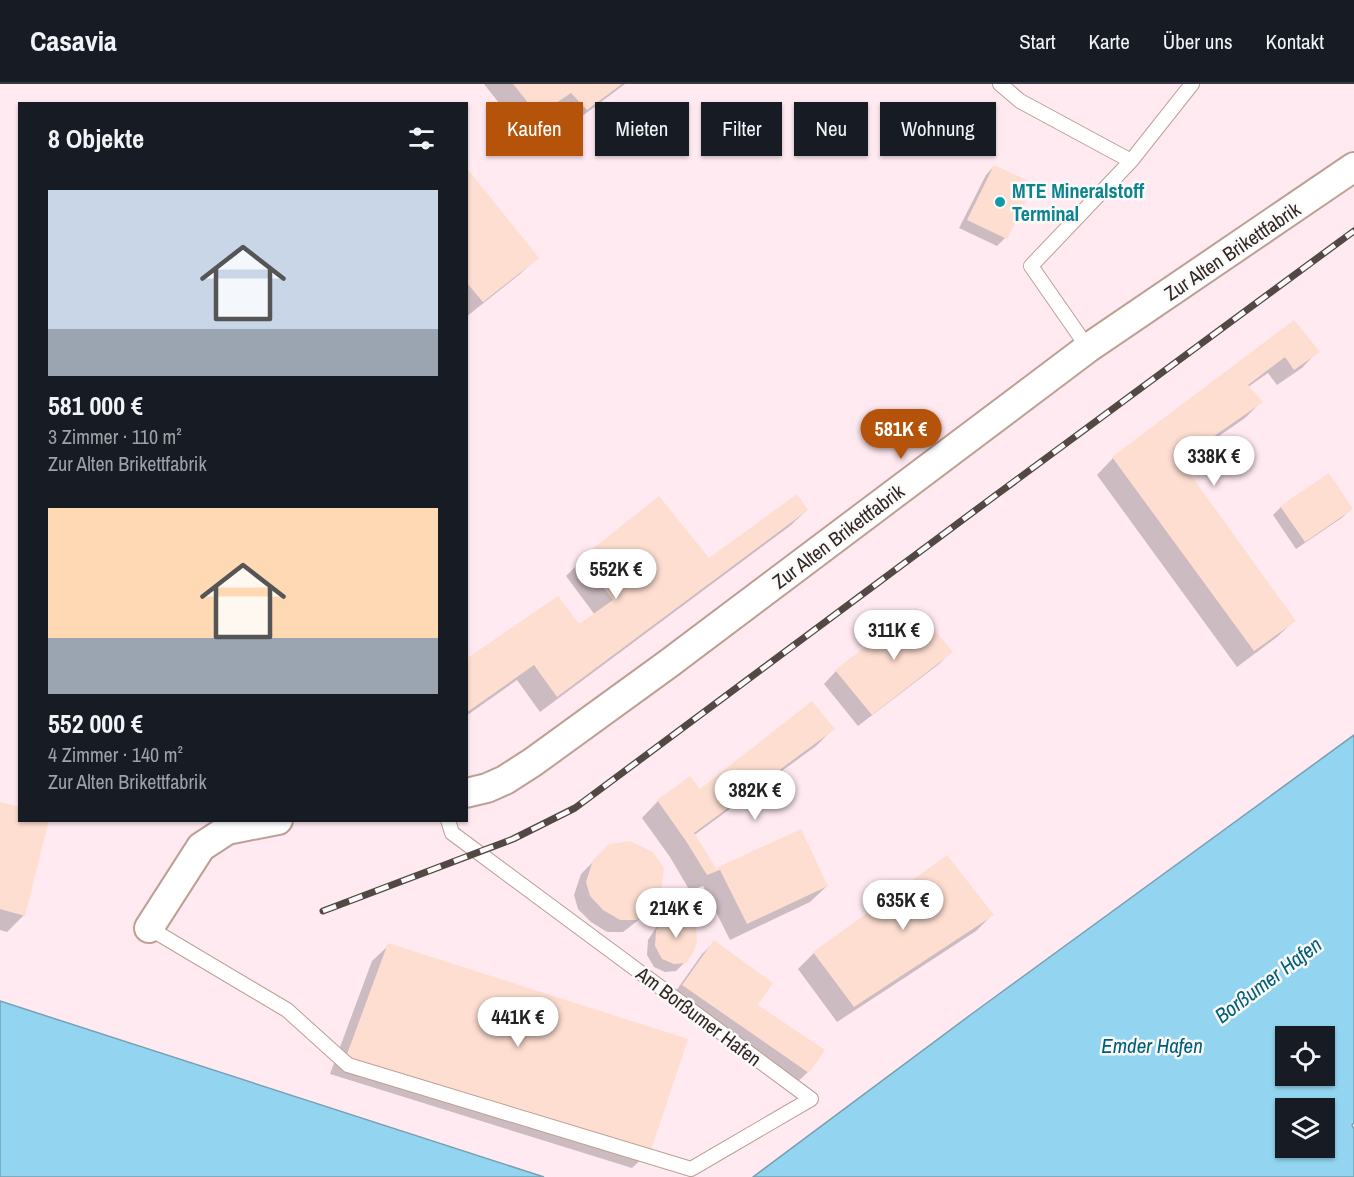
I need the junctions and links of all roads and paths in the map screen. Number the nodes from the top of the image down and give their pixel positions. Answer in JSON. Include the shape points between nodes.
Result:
{"nodes":[{"id":1,"x":1000,"y":84,"type":"edge"},
{"id":2,"x":1192,"y":84,"type":"edge"},
{"id":3,"x":1131,"y":161,"type":"junction"},
{"id":4,"x":1354,"y":167,"type":"edge"},
{"id":5,"x":1088,"y":348,"type":"junction"},
{"id":6,"x":468,"y":793,"type":"edge"},
{"id":7,"x":268,"y":822,"type":"edge"},
{"id":8,"x":449,"y":822,"type":"edge"},
{"id":9,"x":149,"y":928,"type":"joint"}],
"edges":[{"from":1,"to":3,"type":"lane","via":[[1020,101]]},
{"from":2,"to":3,"type":"lane"},
{"from":3,"to":5,"type":"lane","via":[[1031,266]]},
{"from":4,"to":5,"type":"street","name":"Zur Alten Brikettfabrik"},
{"from":5,"to":6,"type":"street","name":"Zur Alten Brikettfabrik","via":[[533,762],[488,788]]},
{"from":7,"to":9,"type":"street","via":[[227,830],[201,847]]},
{"from":8,"to":9,"type":"lane","name":"Am Borßumer Hafen","via":[[452,833],[811,1099],[691,1168],[348,1065],[287,1010]]}]}
